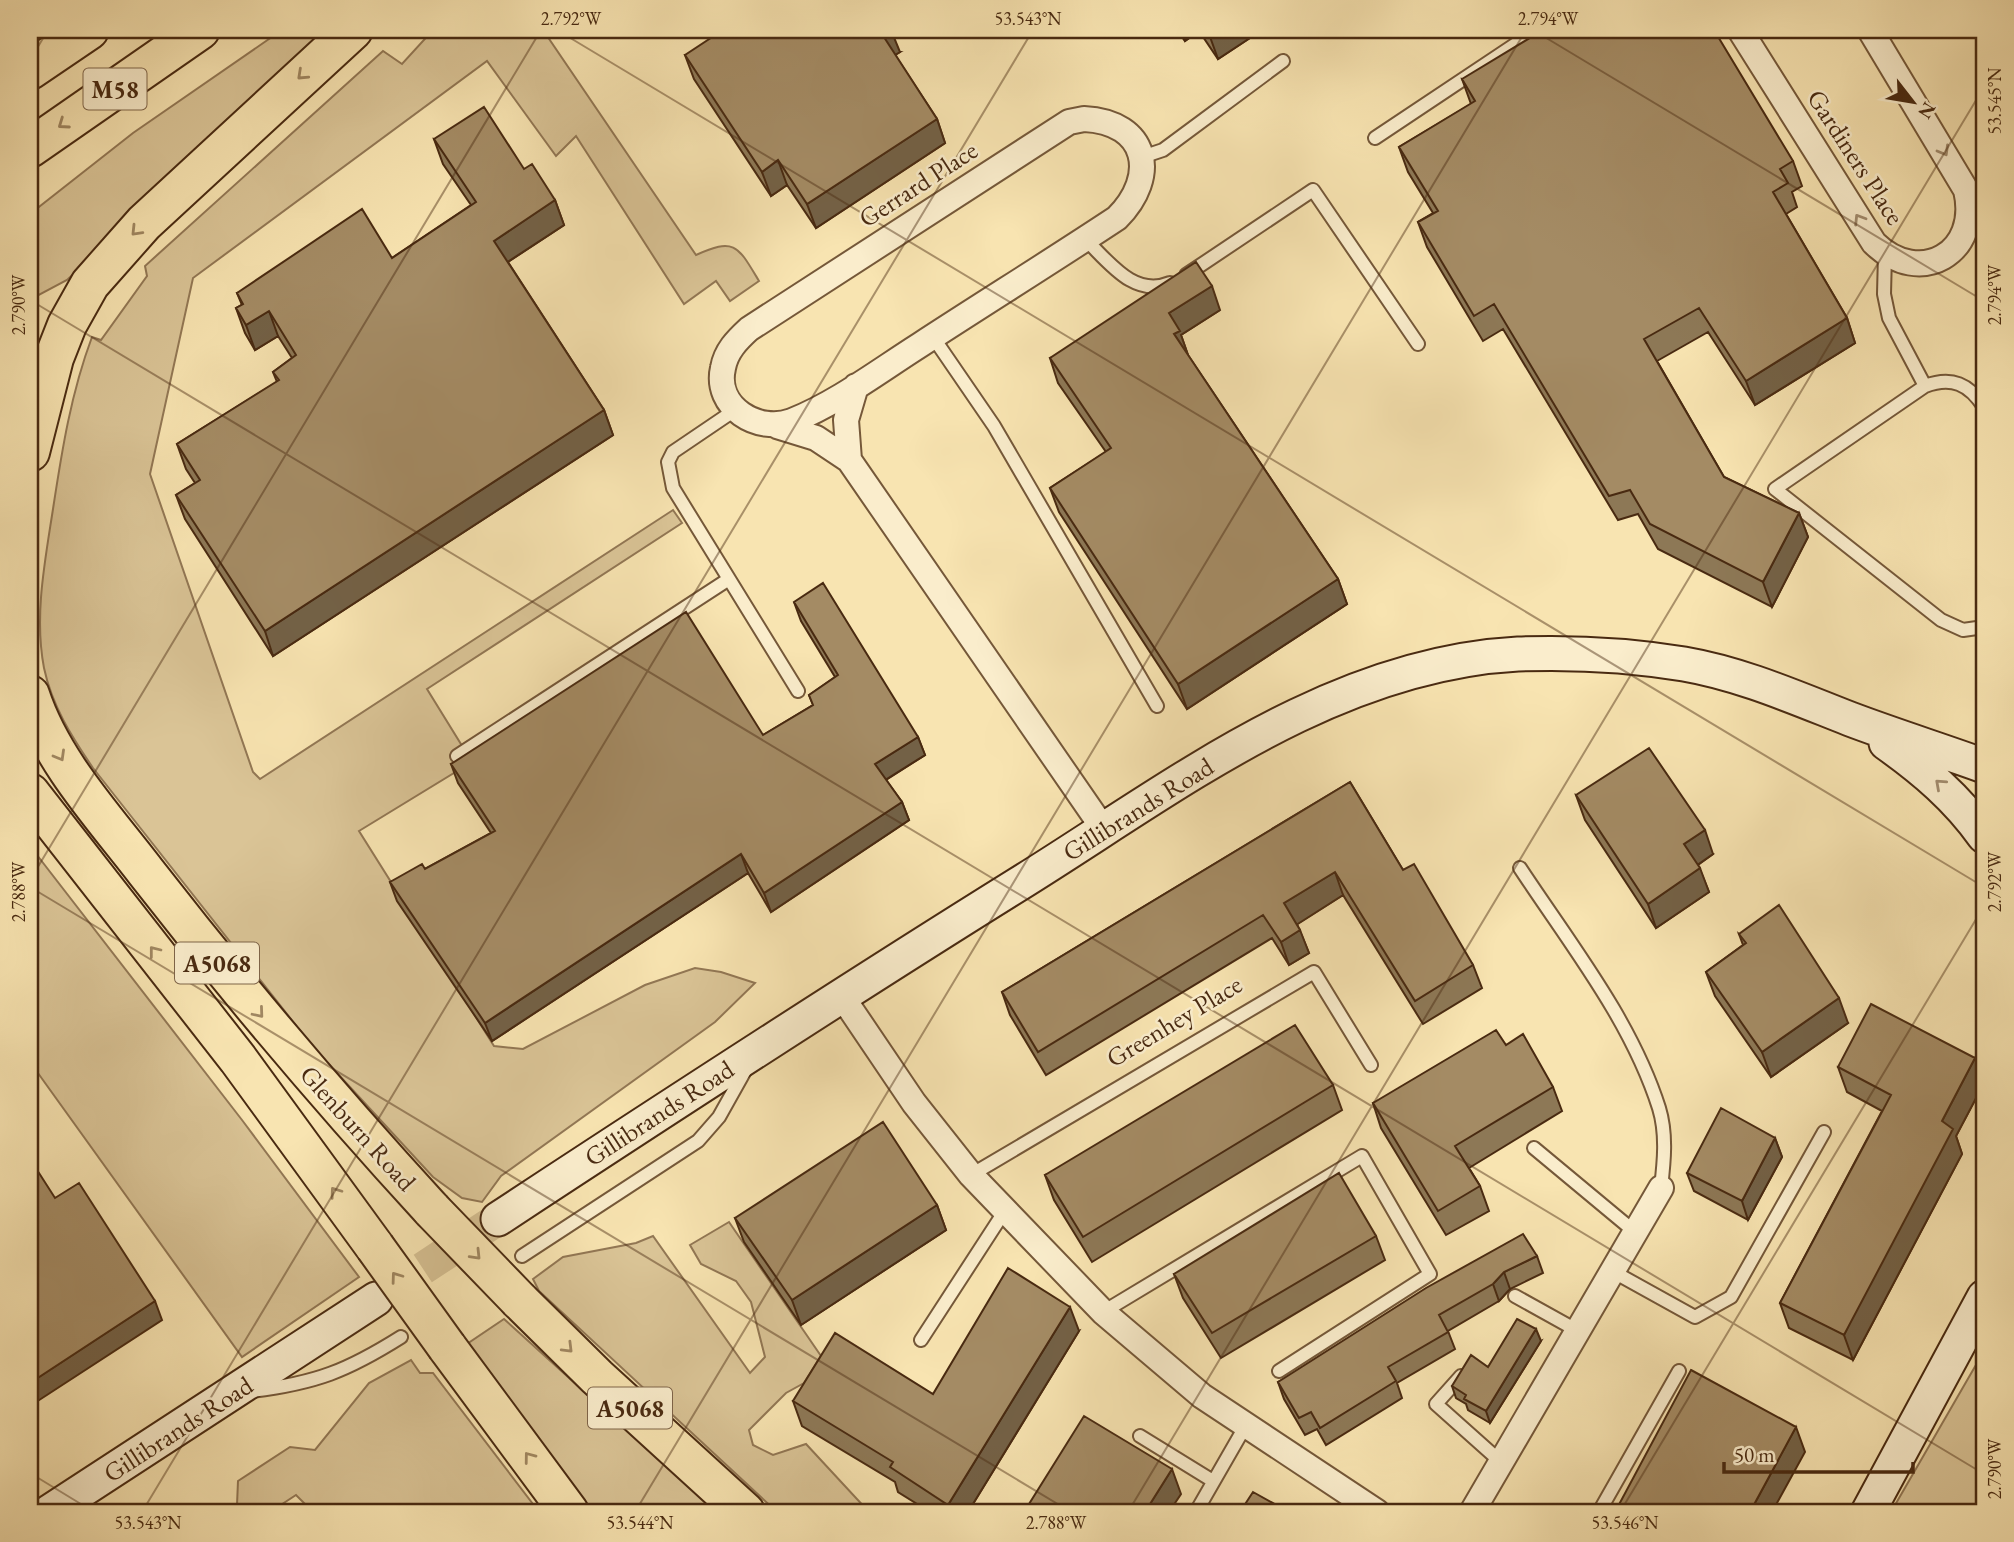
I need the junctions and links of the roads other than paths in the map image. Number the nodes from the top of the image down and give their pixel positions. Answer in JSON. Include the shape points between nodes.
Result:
{"nodes":[{"id":1,"x":89,"y":30,"type":"edge"},
{"id":2,"x":200,"y":30,"type":"edge"},
{"id":3,"x":353,"y":30,"type":"edge"},
{"id":4,"x":1537,"y":30,"type":"edge"},
{"id":5,"x":1740,"y":30,"type":"edge"},
{"id":6,"x":1870,"y":30,"type":"edge"},
{"id":7,"x":1283,"y":61,"type":"dead end"},
{"id":8,"x":30,"y":70,"type":"edge"},
{"id":9,"x":1375,"y":138,"type":"dead end"},
{"id":10,"x":30,"y":148,"type":"edge"},
{"id":11,"x":1142,"y":157,"type":"junction"},
{"id":12,"x":1085,"y":239,"type":"junction"},
{"id":13,"x":1885,"y":254,"type":"junction"},
{"id":14,"x":933,"y":337,"type":"junction"},
{"id":15,"x":1418,"y":344,"type":"dead end"},
{"id":16,"x":856,"y":386,"type":"junction"},
{"id":17,"x":1925,"y":386,"type":"junction"},
{"id":18,"x":1984,"y":407,"type":"edge"},
{"id":19,"x":735,"y":410,"type":"junction"},
{"id":20,"x":777,"y":426,"type":"junction"},
{"id":21,"x":30,"y":452,"type":"edge"},
{"id":22,"x":849,"y":460,"type":"junction"},
{"id":23,"x":729,"y":579,"type":"junction"},
{"id":24,"x":1984,"y":627,"type":"edge"},
{"id":25,"x":798,"y":691,"type":"dead end"},
{"id":26,"x":30,"y":695,"type":"edge"},
{"id":27,"x":1157,"y":706,"type":"dead end"},
{"id":28,"x":1852,"y":720,"type":"junction"},
{"id":29,"x":457,"y":756,"type":"edge"},
{"id":30,"x":1984,"y":766,"type":"edge"},
{"id":31,"x":30,"y":793,"type":"edge"},
{"id":32,"x":1105,"y":831,"type":"junction"},
{"id":33,"x":1984,"y":836,"type":"edge"},
{"id":34,"x":1520,"y":868,"type":"dead end"},
{"id":35,"x":159,"y":889,"type":"junction"},
{"id":36,"x":126,"y":915,"type":"junction"},
{"id":37,"x":841,"y":995,"type":"junction"},
{"id":38,"x":757,"y":1049,"type":"junction"},
{"id":39,"x":1371,"y":1065,"type":"dead end"},
{"id":40,"x":1824,"y":1132,"type":"dead end"},
{"id":41,"x":1535,"y":1148,"type":"dead end"},
{"id":42,"x":971,"y":1175,"type":"junction"},
{"id":43,"x":1661,"y":1188,"type":"joint"},
{"id":44,"x":1006,"y":1209,"type":"junction"},
{"id":45,"x":498,"y":1219,"type":"tunnel mouth"},
{"id":46,"x":1635,"y":1232,"type":"junction"},
{"id":47,"x":522,"y":1256,"type":"dead end"},
{"id":48,"x":1612,"y":1271,"type":"junction"},
{"id":49,"x":1515,"y":1296,"type":"dead end"},
{"id":50,"x":1984,"y":1297,"type":"edge"},
{"id":51,"x":376,"y":1299,"type":"tunnel mouth"},
{"id":52,"x":1103,"y":1312,"type":"junction"},
{"id":53,"x":1578,"y":1331,"type":"junction"},
{"id":54,"x":401,"y":1337,"type":"dead end"},
{"id":55,"x":920,"y":1340,"type":"dead end"},
{"id":56,"x":1279,"y":1371,"type":"dead end"},
{"id":57,"x":1679,"y":1371,"type":"dead end"},
{"id":58,"x":1461,"y":1376,"type":"edge"},
{"id":59,"x":233,"y":1393,"type":"junction"},
{"id":60,"x":1246,"y":1425,"type":"junction"},
{"id":61,"x":1140,"y":1436,"type":"dead end"},
{"id":62,"x":1501,"y":1462,"type":"junction"},
{"id":63,"x":1213,"y":1481,"type":"junction"},
{"id":64,"x":49,"y":1512,"type":"edge"},
{"id":65,"x":569,"y":1512,"type":"edge"},
{"id":66,"x":745,"y":1512,"type":"edge"},
{"id":67,"x":1196,"y":1512,"type":"edge"},
{"id":68,"x":1377,"y":1512,"type":"edge"},
{"id":69,"x":1472,"y":1512,"type":"edge"},
{"id":70,"x":1599,"y":1512,"type":"edge"},
{"id":71,"x":1868,"y":1512,"type":"edge"}],
"edges":[{"from":1,"to":8,"type":"main road","number":"M58"},
{"from":2,"to":10,"type":"main road","number":"M58","one_way":true},
{"from":3,"to":21,"type":"main road","one_way":true,"via":[[144,223],[90,285],[54,358]]},
{"from":4,"to":9,"type":"lane"},
{"from":13,"to":5,"type":"street","name":"Gardiners Place","one_way":true},
{"from":6,"to":13,"type":"street","name":"Gardiners Place","one_way":true,"via":[[1966,190],[1969,204],[1959,243],[1939,260],[1913,264]]},
{"from":7,"to":11,"type":"lane","via":[[1163,150]]},
{"from":11,"to":12,"type":"street","via":[[1141,182],[1129,205]]},
{"from":11,"to":19,"type":"street","name":"Gerrard Place","via":[[1135,141],[1113,124],[1084,119],[1069,122],[749,329],[736,341],[722,370],[723,386]]},
{"from":12,"to":14,"type":"street"},
{"from":12,"to":15,"type":"lane","via":[[1129,280],[1157,289],[1177,281],[1313,190]]},
{"from":13,"to":17,"type":"lane","via":[[1889,318]]},
{"from":14,"to":16,"type":"street"},
{"from":14,"to":27,"type":"lane","via":[[994,426]]},
{"from":16,"to":20,"type":"street"},
{"from":16,"to":22,"type":"street","via":[[846,420]]},
{"from":17,"to":18,"type":"lane","via":[[1940,380],[1965,385]]},
{"from":17,"to":24,"type":"lane","via":[[1775,489],[1941,620],[1963,630]]},
{"from":19,"to":20,"type":"street","via":[[761,424]]},
{"from":19,"to":23,"type":"lane","via":[[673,452],[668,462],[673,488]]},
{"from":20,"to":22,"type":"street","via":[[816,438]]},
{"from":22,"to":32,"type":"street"},
{"from":23,"to":25,"type":"lane"},
{"from":23,"to":29,"type":"lane"},
{"from":26,"to":35,"type":"main road","name":"Glenburn Road","number":"A5068","one_way":true,"via":[[70,774]]},
{"from":28,"to":30,"type":"street","name":"Gillibrands Road"},
{"from":28,"to":32,"type":"street","name":"Gillibrands Road","via":[[1765,685],[1687,665],[1600,654],[1518,654],[1453,661],[1350,692],[1285,721]]},
{"from":33,"to":28,"type":"street","name":"Gillibrands Road","one_way":true,"via":[[1920,766]]},
{"from":31,"to":36,"type":"main road","name":"Glenburn Road","number":"A5068"},
{"from":32,"to":37,"type":"street","name":"Gillibrands Road"},
{"from":34,"to":43,"type":"lane","via":[[1617,1016],[1645,1073],[1660,1110],[1665,1141]]},
{"from":35,"to":36,"type":"main road"},
{"from":35,"to":66,"type":"main road","name":"Glenburn Road","number":"A5068","one_way":true,"bridge":true,"via":[[334,1104],[432,1210],[597,1377]]},
{"from":65,"to":36,"type":"main road","name":"Glenburn Road","number":"A5068","one_way":true,"bridge":true,"via":[[238,1059]]},
{"from":37,"to":38,"type":"street","name":"Gillibrands Road"},
{"from":37,"to":42,"type":"street"},
{"from":38,"to":45,"type":"street","name":"Gillibrands Road"},
{"from":38,"to":47,"type":"lane","via":[[719,1117],[698,1141]]},
{"from":39,"to":42,"type":"lane","name":"Greenhey Place","via":[[1314,972]]},
{"from":40,"to":48,"type":"lane","via":[[1731,1297],[1695,1317]]},
{"from":41,"to":46,"type":"lane"},
{"from":42,"to":44,"type":"street"},
{"from":43,"to":46,"type":"street"},
{"from":44,"to":52,"type":"street"},
{"from":44,"to":55,"type":"lane"},
{"from":46,"to":48,"type":"street"},
{"from":48,"to":53,"type":"street"},
{"from":49,"to":53,"type":"lane"},
{"from":50,"to":71,"type":"street"},
{"from":51,"to":59,"type":"street","name":"Gillibrands Road"},
{"from":52,"to":56,"type":"lane","via":[[1362,1156],[1430,1274]]},
{"from":52,"to":60,"type":"street","via":[[1202,1396]]},
{"from":53,"to":62,"type":"street"},
{"from":54,"to":59,"type":"lane","via":[[322,1379]]},
{"from":57,"to":70,"type":"lane"},
{"from":58,"to":62,"type":"lane","via":[[1436,1404]]},
{"from":59,"to":64,"type":"street","name":"Gillibrands Road"},
{"from":60,"to":63,"type":"lane"},
{"from":60,"to":68,"type":"street"},
{"from":61,"to":63,"type":"lane"},
{"from":62,"to":69,"type":"street"},
{"from":63,"to":67,"type":"lane"}]}
